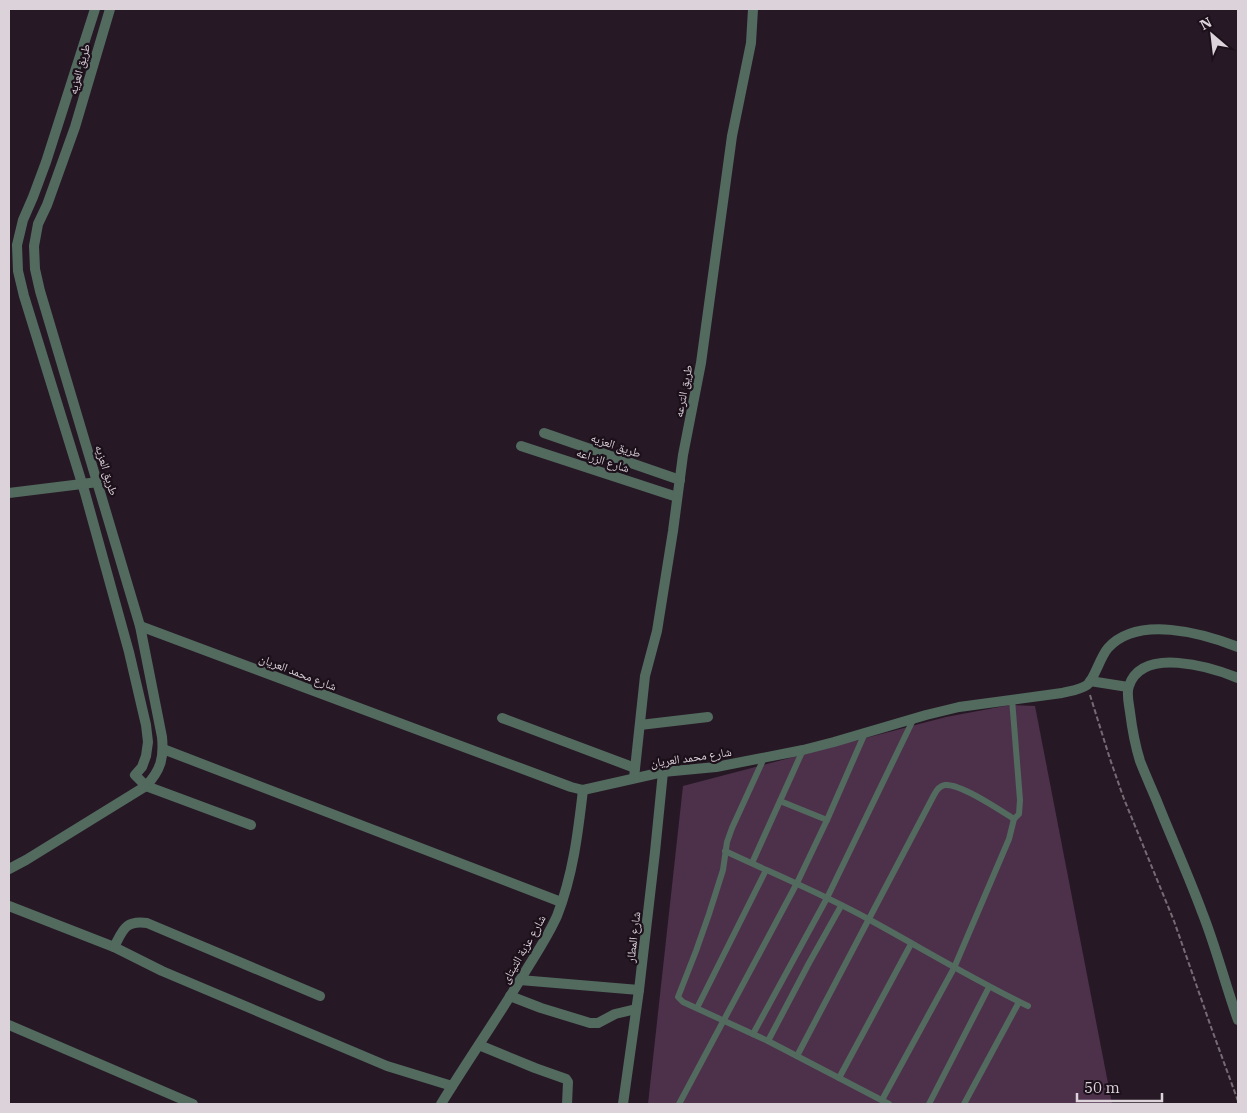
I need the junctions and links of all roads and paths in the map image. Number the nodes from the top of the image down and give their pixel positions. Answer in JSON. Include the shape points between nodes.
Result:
{"nodes":[{"id":1,"x":95,"y":9,"type":"edge"},
{"id":2,"x":110,"y":9,"type":"edge"},
{"id":3,"x":753,"y":9,"type":"edge"},
{"id":4,"x":544,"y":433,"type":"dead end"},
{"id":5,"x":521,"y":446,"type":"dead end"},
{"id":6,"x":680,"y":480,"type":"junction"},
{"id":7,"x":98,"y":482,"type":"junction"},
{"id":8,"x":83,"y":484,"type":"junction"},
{"id":9,"x":9,"y":493,"type":"edge"},
{"id":10,"x":678,"y":498,"type":"junction"},
{"id":11,"x":140,"y":626,"type":"junction"},
{"id":12,"x":1238,"y":647,"type":"edge"},
{"id":13,"x":1238,"y":678,"type":"edge"},
{"id":14,"x":1091,"y":683,"type":"junction"},
{"id":15,"x":1124,"y":687,"type":"junction"},
{"id":16,"x":1012,"y":699,"type":"junction"},
{"id":17,"x":708,"y":717,"type":"dead end"},
{"id":18,"x":502,"y":718,"type":"dead end"},
{"id":19,"x":914,"y":718,"type":"junction"},
{"id":20,"x":640,"y":725,"type":"junction"},
{"id":21,"x":865,"y":734,"type":"junction"},
{"id":22,"x":163,"y":749,"type":"junction"},
{"id":23,"x":803,"y":750,"type":"junction"},
{"id":24,"x":764,"y":758,"type":"junction"},
{"id":25,"x":663,"y":772,"type":"junction"},
{"id":26,"x":634,"y":773,"type":"junction"},
{"id":27,"x":146,"y":786,"type":"junction"},
{"id":28,"x":583,"y":790,"type":"junction"},
{"id":29,"x":780,"y":801,"type":"junction"},
{"id":30,"x":1014,"y":819,"type":"junction"},
{"id":31,"x":827,"y":820,"type":"junction"},
{"id":32,"x":251,"y":825,"type":"dead end"},
{"id":33,"x":726,"y":850,"type":"junction"},
{"id":34,"x":752,"y":864,"type":"junction"},
{"id":35,"x":9,"y":869,"type":"edge"},
{"id":36,"x":766,"y":870,"type":"junction"},
{"id":37,"x":797,"y":883,"type":"junction"},
{"id":38,"x":827,"y":898,"type":"junction"},
{"id":39,"x":561,"y":902,"type":"junction"},
{"id":40,"x":9,"y":906,"type":"edge"},
{"id":41,"x":841,"y":906,"type":"junction"},
{"id":42,"x":869,"y":920,"type":"junction"},
{"id":43,"x":911,"y":944,"type":"junction"},
{"id":44,"x":114,"y":947,"type":"junction"},
{"id":45,"x":954,"y":968,"type":"junction"},
{"id":46,"x":520,"y":980,"type":"junction"},
{"id":47,"x":990,"y":987,"type":"junction"},
{"id":48,"x":639,"y":990,"type":"junction"},
{"id":49,"x":320,"y":996,"type":"dead end"},
{"id":50,"x":510,"y":996,"type":"junction"},
{"id":51,"x":1019,"y":1002,"type":"junction"},
{"id":52,"x":1028,"y":1006,"type":"dead end"},
{"id":53,"x":697,"y":1008,"type":"junction"},
{"id":54,"x":636,"y":1009,"type":"junction"},
{"id":55,"x":724,"y":1020,"type":"junction"},
{"id":56,"x":1238,"y":1020,"type":"edge"},
{"id":57,"x":9,"y":1025,"type":"edge"},
{"id":58,"x":753,"y":1034,"type":"junction"},
{"id":59,"x":768,"y":1041,"type":"junction"},
{"id":60,"x":480,"y":1044,"type":"junction"},
{"id":61,"x":797,"y":1056,"type":"junction"},
{"id":62,"x":839,"y":1078,"type":"junction"},
{"id":63,"x":452,"y":1086,"type":"junction"},
{"id":64,"x":882,"y":1100,"type":"junction"},
{"id":65,"x":1238,"y":1101,"type":"edge"},
{"id":66,"x":193,"y":1104,"type":"edge"},
{"id":67,"x":441,"y":1104,"type":"edge"},
{"id":68,"x":567,"y":1104,"type":"edge"},
{"id":69,"x":623,"y":1104,"type":"edge"},
{"id":70,"x":679,"y":1104,"type":"edge"},
{"id":71,"x":889,"y":1104,"type":"edge"},
{"id":72,"x":929,"y":1104,"type":"edge"},
{"id":73,"x":964,"y":1104,"type":"edge"}],
"edges":[{"from":1,"to":8,"type":"street","name":"طريق العزيه","via":[[17,245],[18,271],[24,296]]},
{"from":2,"to":7,"type":"street","name":"طريق العزيه","via":[[75,127],[38,224],[34,246],[40,291]]},
{"from":3,"to":6,"type":"street","name":"طريق الترعه","via":[[751,43],[732,136],[701,363]]},
{"from":4,"to":6,"type":"street","name":"طريق العزيه"},
{"from":5,"to":10,"type":"street","name":"شارع الزراعه"},
{"from":6,"to":10,"type":"street","name":"طريق الترعه"},
{"from":7,"to":8,"type":"street"},
{"from":7,"to":11,"type":"street","name":"طريق العزيه"},
{"from":8,"to":9,"type":"street"},
{"from":8,"to":27,"type":"street","name":"طريق العزيه","via":[[146,725],[146,756],[135,775]]},
{"from":10,"to":20,"type":"street","name":"طريق الترعه","via":[[657,631],[645,676]]},
{"from":11,"to":22,"type":"street","name":"طريق العزيه"},
{"from":11,"to":28,"type":"street","name":"شارع محمد العريان"},
{"from":12,"to":14,"type":"street","via":[[1174,631],[1139,631],[1107,649]]},
{"from":13,"to":15,"type":"street","via":[[1181,663],[1150,664],[1139,670]]},
{"from":14,"to":15,"type":"street"},
{"from":14,"to":16,"type":"street","name":"شارع محمد العريان","via":[[1062,693]]},
{"from":14,"to":65,"type":"path","via":[[1121,791],[1174,921]]},
{"from":15,"to":56,"type":"street","via":[[1140,761],[1203,913]]},
{"from":16,"to":19,"type":"street","name":"شارع محمد العريان"},
{"from":16,"to":30,"type":"lane","via":[[1020,810]]},
{"from":17,"to":20,"type":"street"},
{"from":18,"to":26,"type":"street"},
{"from":19,"to":21,"type":"street","name":"شارع محمد العريان"},
{"from":19,"to":38,"type":"lane"},
{"from":20,"to":26,"type":"street","name":"طريق الترعه"},
{"from":21,"to":23,"type":"street","name":"شارع محمد العريان"},
{"from":21,"to":31,"type":"lane"},
{"from":22,"to":27,"type":"street","name":"طريق العزيه","via":[[161,764]]},
{"from":22,"to":39,"type":"street"},
{"from":23,"to":24,"type":"street","name":"شارع محمد العريان"},
{"from":23,"to":29,"type":"lane"},
{"from":24,"to":25,"type":"street","name":"شارع محمد العريان"},
{"from":24,"to":33,"type":"lane","via":[[732,828]]},
{"from":25,"to":26,"type":"street","name":"شارع محمد العريان"},
{"from":25,"to":48,"type":"street","name":"شارع المطار"},
{"from":26,"to":28,"type":"street","name":"شارع محمد العريان"},
{"from":27,"to":32,"type":"street"},
{"from":27,"to":35,"type":"street","name":"طريق العزيه"},
{"from":28,"to":39,"type":"street","name":"شارع عزبة التيتاى","via":[[573,864]]},
{"from":29,"to":31,"type":"lane"},
{"from":29,"to":34,"type":"lane"},
{"from":30,"to":42,"type":"lane","via":[[959,788],[950,785],[940,787]]},
{"from":30,"to":45,"type":"lane","via":[[1006,846]]},
{"from":31,"to":37,"type":"lane"},
{"from":33,"to":34,"type":"lane"},
{"from":33,"to":53,"type":"lane","via":[[709,914],[678,997]]},
{"from":34,"to":36,"type":"lane"},
{"from":36,"to":37,"type":"lane"},
{"from":36,"to":53,"type":"lane"},
{"from":37,"to":38,"type":"lane"},
{"from":37,"to":55,"type":"lane"},
{"from":38,"to":41,"type":"lane"},
{"from":38,"to":58,"type":"lane"},
{"from":39,"to":46,"type":"street","name":"شارع عزبة التيتاى","via":[[548,934]]},
{"from":40,"to":44,"type":"street"},
{"from":41,"to":42,"type":"lane"},
{"from":41,"to":59,"type":"lane"},
{"from":42,"to":43,"type":"lane"},
{"from":42,"to":61,"type":"lane"},
{"from":43,"to":45,"type":"lane"},
{"from":43,"to":62,"type":"lane"},
{"from":44,"to":49,"type":"street","via":[[124,928],[140,922],[148,923]]},
{"from":44,"to":63,"type":"street","via":[[162,971],[387,1066]]},
{"from":45,"to":47,"type":"lane"},
{"from":45,"to":64,"type":"lane"},
{"from":46,"to":48,"type":"street"},
{"from":46,"to":50,"type":"street","name":"شارع عزبة التيتاى"},
{"from":47,"to":51,"type":"lane"},
{"from":47,"to":72,"type":"lane"},
{"from":48,"to":54,"type":"street","name":"شارع المطار"},
{"from":50,"to":54,"type":"street","via":[[590,1023]]},
{"from":50,"to":60,"type":"street","name":"شارع عزبة التيتاى"},
{"from":51,"to":52,"type":"lane"},
{"from":51,"to":73,"type":"lane"},
{"from":53,"to":55,"type":"lane"},
{"from":54,"to":69,"type":"street","name":"شارع المطار"},
{"from":55,"to":58,"type":"lane"},
{"from":55,"to":70,"type":"lane"},
{"from":57,"to":66,"type":"street"},
{"from":58,"to":59,"type":"lane"},
{"from":59,"to":61,"type":"lane"},
{"from":60,"to":63,"type":"street","name":"شارع عزبة التيتاى"},
{"from":60,"to":68,"type":"street","via":[[566,1079]]},
{"from":61,"to":62,"type":"lane"},
{"from":62,"to":64,"type":"lane"},
{"from":63,"to":67,"type":"street","name":"شارع عزبة التيتاى"},
{"from":64,"to":71,"type":"lane"}]}
